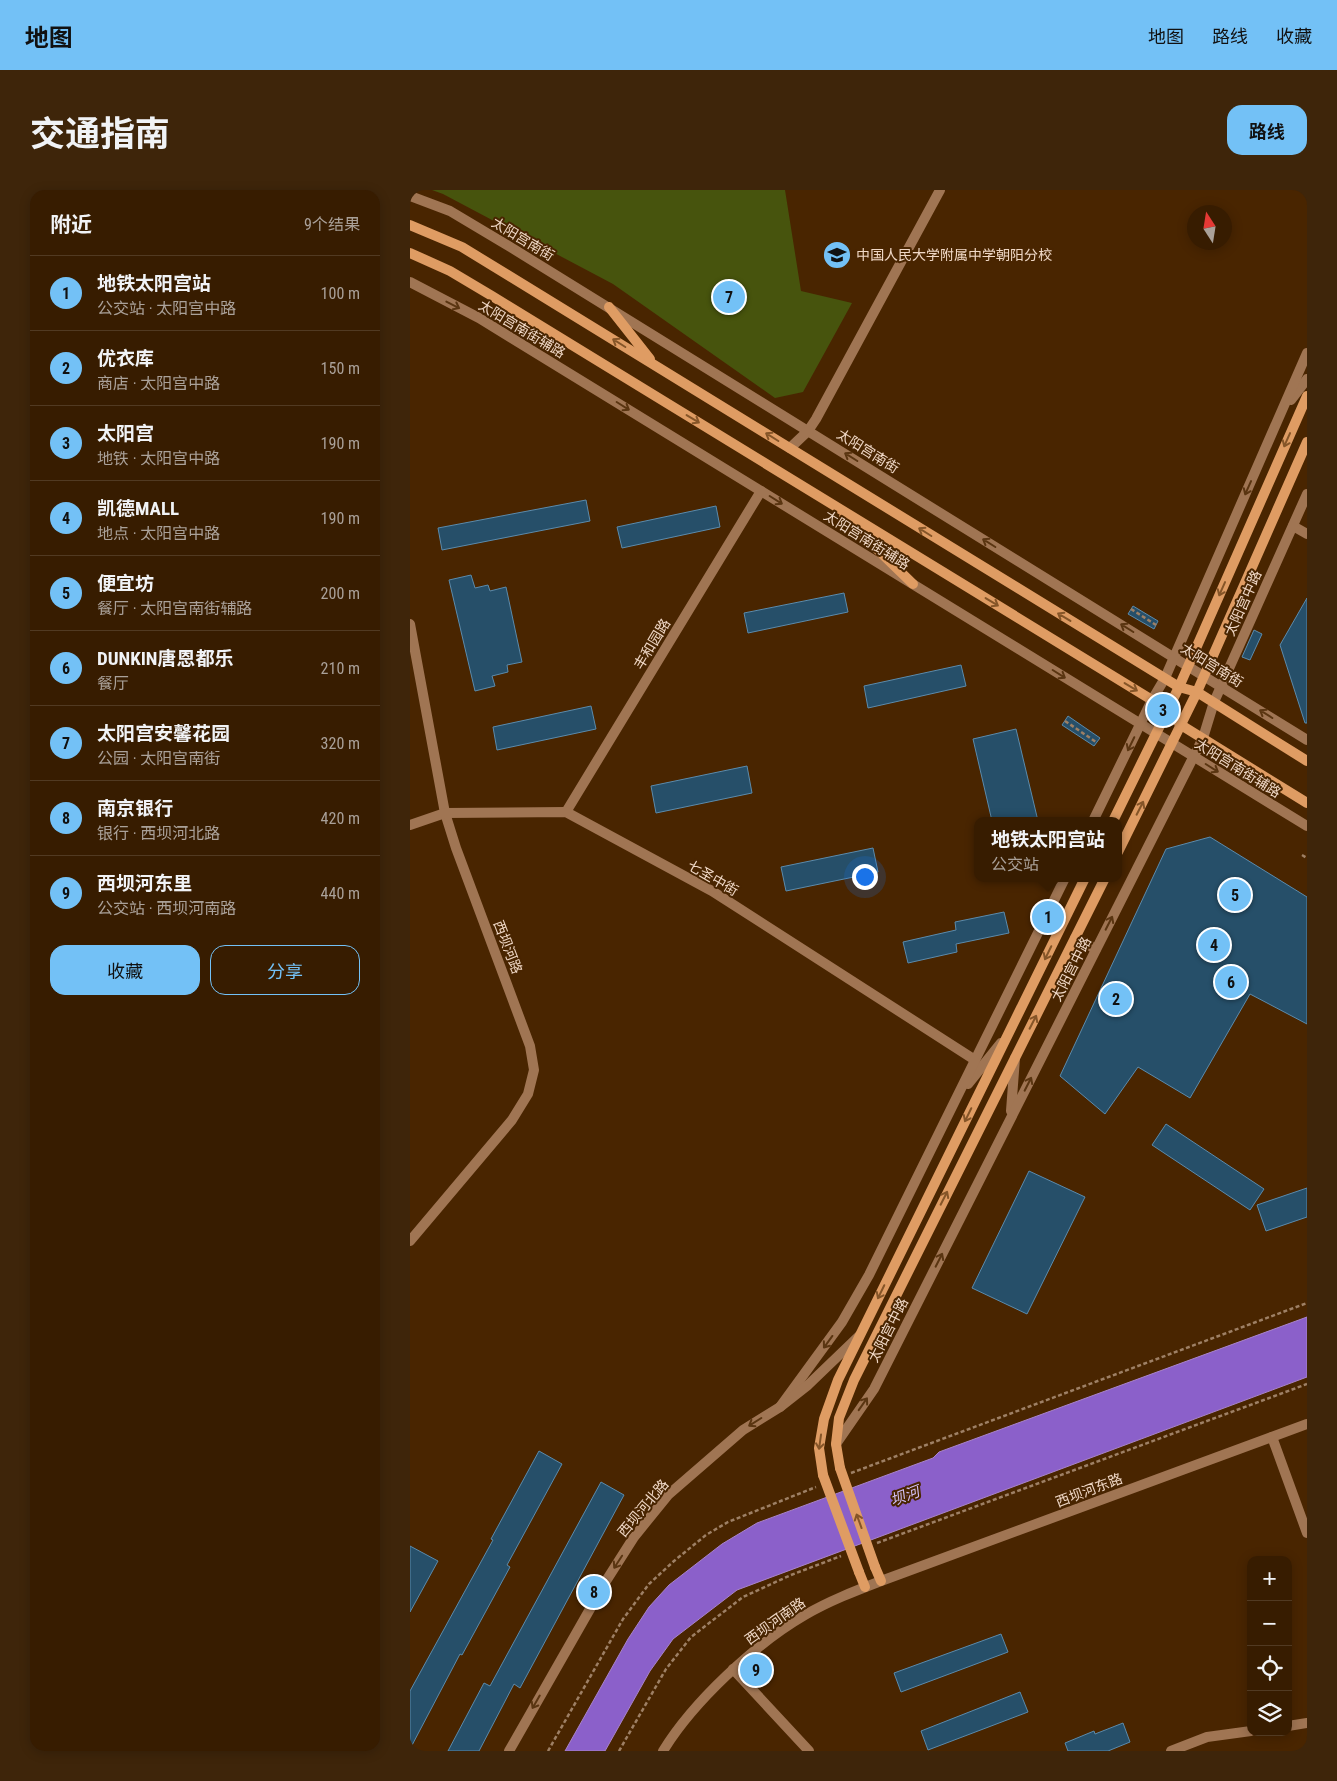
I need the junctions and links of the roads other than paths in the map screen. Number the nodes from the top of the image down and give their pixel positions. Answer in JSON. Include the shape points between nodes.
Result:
{"nodes":[{"id":1,"x":940,"y":190,"type":"edge"},
{"id":2,"x":410,"y":196,"type":"edge"},
{"id":3,"x":410,"y":225,"type":"edge"},
{"id":4,"x":410,"y":253,"type":"edge"},
{"id":5,"x":410,"y":282,"type":"edge"},
{"id":6,"x":610,"y":308,"type":"junction"},
{"id":7,"x":1307,"y":353,"type":"edge"},
{"id":8,"x":654,"y":364,"type":"junction"},
{"id":9,"x":1307,"y":379,"type":"edge"},
{"id":10,"x":1307,"y":396,"type":"edge"},
{"id":11,"x":1282,"y":411,"type":"junction"},
{"id":12,"x":808,"y":431,"type":"junction"},
{"id":13,"x":1307,"y":442,"type":"edge"},
{"id":14,"x":790,"y":448,"type":"junction"},
{"id":15,"x":761,"y":491,"type":"junction"},
{"id":16,"x":1307,"y":494,"type":"edge"},
{"id":17,"x":831,"y":504,"type":"junction"},
{"id":18,"x":1294,"y":526,"type":"junction"},
{"id":19,"x":1307,"y":534,"type":"edge"},
{"id":20,"x":913,"y":584,"type":"junction"},
{"id":21,"x":410,"y":624,"type":"edge"},
{"id":22,"x":1174,"y":657,"type":"junction"},
{"id":23,"x":1188,"y":666,"type":"junction"},
{"id":24,"x":1204,"y":676,"type":"junction"},
{"id":25,"x":1165,"y":678,"type":"junction"},
{"id":26,"x":1179,"y":686,"type":"junction"},
{"id":27,"x":1221,"y":686,"type":"junction"},
{"id":28,"x":1197,"y":692,"type":"junction"},
{"id":29,"x":1152,"y":700,"type":"junction"},
{"id":30,"x":1214,"y":702,"type":"junction"},
{"id":31,"x":1167,"y":710,"type":"junction"},
{"id":32,"x":1140,"y":724,"type":"junction"},
{"id":33,"x":1181,"y":724,"type":"junction"},
{"id":34,"x":1156,"y":733,"type":"junction"},
{"id":35,"x":1203,"y":738,"type":"junction"},
{"id":36,"x":1307,"y":740,"type":"edge"},
{"id":37,"x":1172,"y":743,"type":"junction"},
{"id":38,"x":1194,"y":757,"type":"junction"},
{"id":39,"x":1307,"y":761,"type":"edge"},
{"id":40,"x":1307,"y":804,"type":"edge"},
{"id":41,"x":566,"y":812,"type":"junction"},
{"id":42,"x":445,"y":813,"type":"junction"},
{"id":43,"x":1095,"y":817,"type":"edge"},
{"id":44,"x":1115,"y":817,"type":"edge"},
{"id":45,"x":410,"y":825,"type":"edge"},
{"id":46,"x":1307,"y":826,"type":"edge"},
{"id":47,"x":1122,"y":844,"type":"edge"},
{"id":48,"x":1063,"y":882,"type":"edge"},
{"id":49,"x":1083,"y":882,"type":"edge"},
{"id":50,"x":1103,"y":882,"type":"edge"},
{"id":51,"x":1075,"y":938,"type":"junction"},
{"id":52,"x":1096,"y":949,"type":"junction"},
{"id":53,"x":1008,"y":1034,"type":"junction"},
{"id":54,"x":1015,"y":1058,"type":"junction"},
{"id":55,"x":975,"y":1060,"type":"junction"},
{"id":56,"x":956,"y":1099,"type":"junction"},
{"id":57,"x":1011,"y":1117,"type":"junction"},
{"id":58,"x":410,"y":1241,"type":"edge"},
{"id":59,"x":860,"y":1336,"type":"junction"},
{"id":60,"x":780,"y":1407,"type":"junction"},
{"id":61,"x":1307,"y":1424,"type":"edge"},
{"id":62,"x":1272,"y":1437,"type":"junction"},
{"id":63,"x":836,"y":1444,"type":"junction"},
{"id":64,"x":1307,"y":1533,"type":"edge"},
{"id":65,"x":881,"y":1581,"type":"junction"},
{"id":66,"x":866,"y":1587,"type":"junction"},
{"id":67,"x":733,"y":1669,"type":"junction"},
{"id":68,"x":1307,"y":1723,"type":"edge"},
{"id":69,"x":1292,"y":1725,"type":"edge"},
{"id":70,"x":1247,"y":1732,"type":"edge"},
{"id":71,"x":508,"y":1751,"type":"edge"},
{"id":72,"x":663,"y":1751,"type":"edge"},
{"id":73,"x":809,"y":1751,"type":"edge"},
{"id":74,"x":1171,"y":1751,"type":"edge"}],
"edges":[{"from":1,"to":12,"type":"street"},
{"from":2,"to":6,"type":"street","name":"太阳宫南街","via":[[450,211]]},
{"from":8,"to":3,"type":"main road","one_way":true,"via":[[462,247]]},
{"from":4,"to":17,"type":"main road","one_way":true,"via":[[450,270]]},
{"from":5,"to":15,"type":"street","name":"太阳宫南街辅路","one_way":true,"via":[[479,318]]},
{"from":6,"to":8,"type":"main road"},
{"from":6,"to":12,"type":"street","name":"太阳宫南街"},
{"from":7,"to":11,"type":"street"},
{"from":14,"to":8,"type":"main road","one_way":true},
{"from":9,"to":11,"type":"street"},
{"from":10,"to":23,"type":"main road","name":"太阳宫中路","one_way":true},
{"from":11,"to":22,"type":"street","one_way":true},
{"from":12,"to":14,"type":"street"},
{"from":22,"to":12,"type":"street","name":"太阳宫南街","one_way":true},
{"from":13,"to":24,"type":"main road","name":"太阳宫中路"},
{"from":25,"to":14,"type":"main road","one_way":true},
{"from":15,"to":20,"type":"street","name":"太阳宫南街辅路","one_way":true},
{"from":15,"to":41,"type":"street","name":"丰和园路"},
{"from":16,"to":18,"type":"street","name":"太阳宫中路"},
{"from":17,"to":20,"type":"main road"},
{"from":17,"to":29,"type":"main road","one_way":true},
{"from":18,"to":19,"type":"street"},
{"from":18,"to":27,"type":"street","name":"太阳宫中路"},
{"from":20,"to":32,"type":"street","name":"太阳宫南街辅路","one_way":true},
{"from":21,"to":42,"type":"street","name":"西坝河路"},
{"from":22,"to":23,"type":"street","name":"太阳宫南街"},
{"from":22,"to":25,"type":"street"},
{"from":23,"to":24,"type":"street","name":"太阳宫南街"},
{"from":23,"to":26,"type":"main road","name":"太阳宫中路"},
{"from":24,"to":27,"type":"street","name":"太阳宫南街"},
{"from":24,"to":28,"type":"main road","name":"太阳宫中路"},
{"from":25,"to":26,"type":"main road"},
{"from":25,"to":29,"type":"street"},
{"from":26,"to":28,"type":"main road"},
{"from":26,"to":31,"type":"main road","name":"太阳宫中路"},
{"from":27,"to":30,"type":"street","name":"太阳宫中路"},
{"from":36,"to":27,"type":"street","name":"太阳宫南街","one_way":true},
{"from":28,"to":30,"type":"main road"},
{"from":28,"to":33,"type":"main road","name":"太阳宫中路"},
{"from":29,"to":31,"type":"main road"},
{"from":29,"to":32,"type":"street"},
{"from":30,"to":35,"type":"street","name":"太阳宫中路"},
{"from":30,"to":39,"type":"main road"},
{"from":31,"to":33,"type":"main road"},
{"from":31,"to":34,"type":"main road","name":"太阳宫中路"},
{"from":32,"to":34,"type":"street","name":"太阳宫南街辅路"},
{"from":32,"to":43,"type":"street","one_way":true},
{"from":33,"to":35,"type":"main road"},
{"from":33,"to":37,"type":"main road","name":"太阳宫中路"},
{"from":34,"to":37,"type":"street","name":"太阳宫南街辅路"},
{"from":34,"to":44,"type":"main road","name":"太阳宫中路"},
{"from":35,"to":38,"type":"street","name":"太阳宫中路"},
{"from":35,"to":40,"type":"main road"},
{"from":37,"to":38,"type":"street","name":"太阳宫南街辅路"},
{"from":47,"to":37,"type":"main road","name":"太阳宫中路","one_way":true},
{"from":38,"to":46,"type":"street","name":"太阳宫南街辅路","one_way":true},
{"from":52,"to":38,"type":"street","name":"太阳宫中路","one_way":true},
{"from":41,"to":42,"type":"street","name":"七圣中街"},
{"from":41,"to":55,"type":"street","name":"七圣中街","via":[[712,891]]},
{"from":42,"to":45,"type":"street","name":"七圣中街"},
{"from":42,"to":58,"type":"street","name":"西坝河路","via":[[530,1046],[534,1070],[528,1094],[512,1120]]},
{"from":48,"to":55,"type":"street"},
{"from":49,"to":53,"type":"main road","name":"太阳宫中路","one_way":true},
{"from":50,"to":51,"type":"main road","name":"太阳宫中路"},
{"from":51,"to":52,"type":"street"},
{"from":54,"to":51,"type":"main road","name":"太阳宫中路","one_way":true},
{"from":57,"to":52,"type":"street","name":"太阳宫中路","one_way":true},
{"from":53,"to":56,"type":"street"},
{"from":53,"to":59,"type":"main road","name":"太阳宫中路","one_way":true},
{"from":54,"to":57,"type":"street"},
{"from":63,"to":54,"type":"main road","name":"太阳宫中路","one_way":true,"via":[[839,1418],[854,1380]]},
{"from":55,"to":56,"type":"street"},
{"from":56,"to":60,"type":"street","one_way":true,"via":[[869,1275],[842,1322]]},
{"from":63,"to":57,"type":"street","name":"太阳宫中路","one_way":true,"via":[[874,1389]]},
{"from":59,"to":60,"type":"street","name":"西坝河北路"},
{"from":59,"to":66,"type":"main road","name":"太阳宫中路","one_way":true,"bridge":true,"via":[[838,1380],[824,1419],[819,1448],[823,1475]]},
{"from":60,"to":71,"type":"street","name":"西坝河北路","one_way":true,"via":[[744,1430],[668,1495],[634,1537]]},
{"from":61,"to":62,"type":"street","name":"西坝河东路"},
{"from":62,"to":64,"type":"street"},
{"from":62,"to":65,"type":"street","name":"西坝河东路"},
{"from":65,"to":63,"type":"main road","name":"太阳宫中路","one_way":true,"bridge":true,"via":[[842,1472]]},
{"from":65,"to":66,"type":"street","name":"西坝河南路"},
{"from":66,"to":67,"type":"street","name":"西坝河南路","via":[[803,1616]]},
{"from":67,"to":72,"type":"street","name":"西坝河南路","via":[[692,1712]]},
{"from":67,"to":73,"type":"street"},
{"from":68,"to":69,"type":"street"},
{"from":70,"to":74,"type":"street","via":[[1207,1737]]}]}
